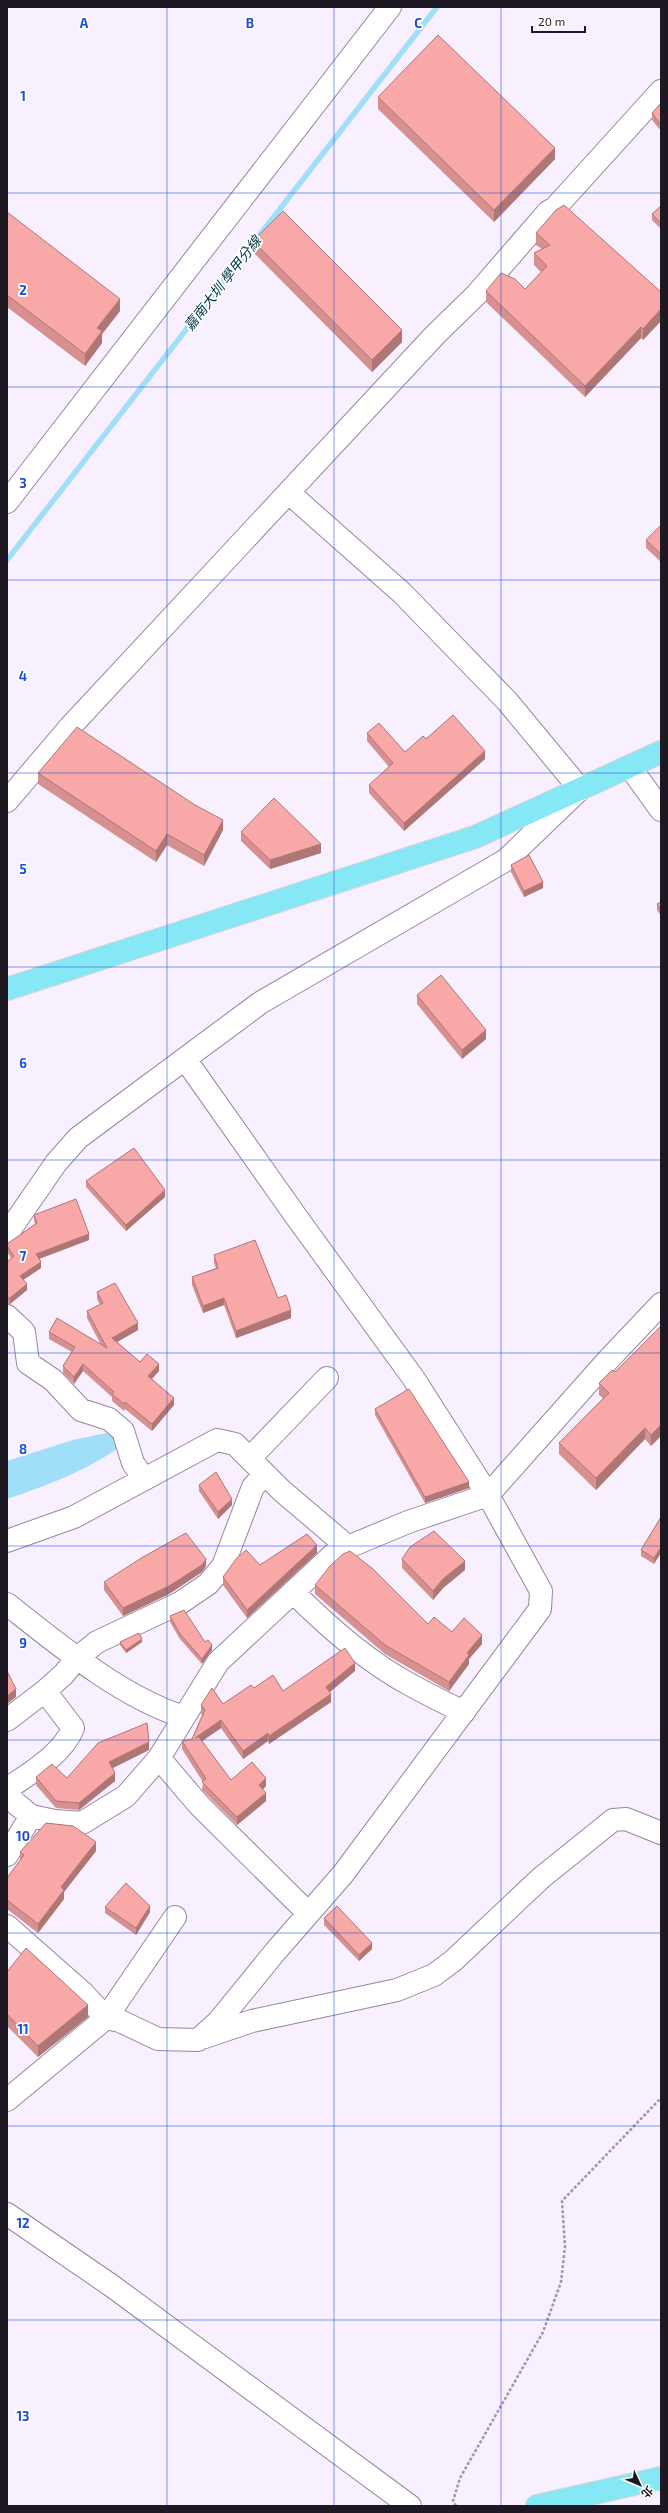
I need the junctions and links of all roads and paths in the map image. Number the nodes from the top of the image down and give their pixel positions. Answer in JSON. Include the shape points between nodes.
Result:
{"nodes":[{"id":1,"x":390,"y":7,"type":"edge"},
{"id":2,"x":661,"y":91,"type":"edge"},
{"id":3,"x":289,"y":493,"type":"junction"},
{"id":4,"x":7,"y":502,"type":"edge"},
{"id":5,"x":661,"y":752,"type":"edge"},
{"id":6,"x":630,"y":767,"type":"junction"},
{"id":7,"x":580,"y":790,"type":"junction"},
{"id":8,"x":7,"y":801,"type":"edge"},
{"id":9,"x":661,"y":810,"type":"edge"},
{"id":10,"x":7,"y":989,"type":"edge"},
{"id":11,"x":184,"y":1059,"type":"junction"},
{"id":12,"x":7,"y":1234,"type":"edge"},
{"id":13,"x":661,"y":1304,"type":"edge"},
{"id":14,"x":7,"y":1316,"type":"edge"},
{"id":15,"x":327,"y":1378,"type":"dead end"},
{"id":16,"x":251,"y":1457,"type":"junction"},
{"id":17,"x":266,"y":1474,"type":"junction"},
{"id":18,"x":144,"y":1479,"type":"junction"},
{"id":19,"x":488,"y":1495,"type":"junction"},
{"id":20,"x":7,"y":1541,"type":"edge"},
{"id":21,"x":348,"y":1547,"type":"junction"},
{"id":22,"x":293,"y":1592,"type":"junction"},
{"id":23,"x":8,"y":1608,"type":"edge"},
{"id":24,"x":76,"y":1659,"type":"junction"},
{"id":25,"x":45,"y":1692,"type":"junction"},
{"id":26,"x":464,"y":1712,"type":"junction"},
{"id":27,"x":184,"y":1717,"type":"junction"},
{"id":28,"x":7,"y":1720,"type":"edge"},
{"id":29,"x":159,"y":1758,"type":"junction"},
{"id":30,"x":7,"y":1789,"type":"edge"},
{"id":31,"x":7,"y":1796,"type":"edge"},
{"id":32,"x":32,"y":1816,"type":"junction"},
{"id":33,"x":661,"y":1834,"type":"edge"},
{"id":34,"x":7,"y":1855,"type":"edge"},
{"id":35,"x":308,"y":1913,"type":"junction"},
{"id":36,"x":175,"y":1917,"type":"dead end"},
{"id":37,"x":7,"y":1926,"type":"edge"},
{"id":38,"x":106,"y":2018,"type":"junction"},
{"id":39,"x":198,"y":2040,"type":"junction"},
{"id":40,"x":661,"y":2098,"type":"edge"},
{"id":41,"x":7,"y":2100,"type":"edge"},
{"id":42,"x":7,"y":2214,"type":"edge"},
{"id":43,"x":661,"y":2478,"type":"edge"},
{"id":44,"x":410,"y":2506,"type":"edge"},
{"id":45,"x":456,"y":2506,"type":"edge"},
{"id":46,"x":537,"y":2506,"type":"edge"}],
"edges":[{"from":1,"to":4,"type":"street"},
{"from":2,"to":3,"type":"street","via":[[555,208],[548,212],[482,288]]},
{"from":3,"to":7,"type":"street","via":[[402,594],[507,701]]},
{"from":3,"to":8,"type":"street","via":[[70,727]]},
{"from":5,"to":6,"type":"main road"},
{"from":6,"to":7,"type":"main road"},
{"from":6,"to":9,"type":"street"},
{"from":7,"to":10,"type":"main road","via":[[475,837]]},
{"from":7,"to":11,"type":"street","via":[[506,860],[260,1003]]},
{"from":11,"to":12,"type":"street","via":[[78,1138],[56,1163]]},
{"from":11,"to":19,"type":"street","via":[[414,1379]]},
{"from":13,"to":19,"type":"street"},
{"from":14,"to":18,"type":"street","via":[[24,1332],[28,1363],[53,1380],[80,1410],[109,1419],[123,1431],[133,1463]]},
{"from":15,"to":16,"type":"street"},
{"from":16,"to":17,"type":"street"},
{"from":16,"to":18,"type":"street","via":[[235,1444],[217,1440]]},
{"from":17,"to":21,"type":"street"},
{"from":17,"to":24,"type":"street","via":[[253,1487],[223,1566],[208,1584],[180,1603],[97,1642]]},
{"from":18,"to":20,"type":"street","via":[[74,1517]]},
{"from":19,"to":21,"type":"street","via":[[408,1522]]},
{"from":19,"to":26,"type":"street","via":[[542,1591],[540,1609]]},
{"from":21,"to":22,"type":"street","via":[[336,1552]]},
{"from":22,"to":26,"type":"street","via":[[324,1623],[370,1658],[408,1684]]},
{"from":22,"to":27,"type":"street","via":[[218,1662]]},
{"from":23,"to":24,"type":"street"},
{"from":24,"to":25,"type":"street"},
{"from":24,"to":27,"type":"street","via":[[160,1709]]},
{"from":25,"to":28,"type":"street"},
{"from":25,"to":30,"type":"street","via":[[73,1728],[69,1739]]},
{"from":26,"to":35,"type":"street","via":[[343,1874]]},
{"from":27,"to":29,"type":"street"},
{"from":29,"to":32,"type":"street","via":[[126,1796],[82,1823]]},
{"from":29,"to":35,"type":"street","via":[[199,1805]]},
{"from":31,"to":32,"type":"street"},
{"from":32,"to":34,"type":"street"},
{"from":33,"to":39,"type":"street","via":[[626,1819],[613,1820],[541,1878],[454,1960],[434,1974],[397,1990],[252,2021]]},
{"from":35,"to":39,"type":"street","via":[[218,2022]]},
{"from":36,"to":38,"type":"street"},
{"from":37,"to":38,"type":"street","via":[[83,1993]]},
{"from":38,"to":39,"type":"street","via":[[120,2021],[158,2040]]},
{"from":38,"to":41,"type":"street"},
{"from":40,"to":45,"type":"path","via":[[562,2201],[565,2247],[561,2282],[543,2332],[460,2478],[453,2501]]},
{"from":42,"to":44,"type":"street","via":[[112,2286]]},
{"from":43,"to":46,"type":"main road"}]}
